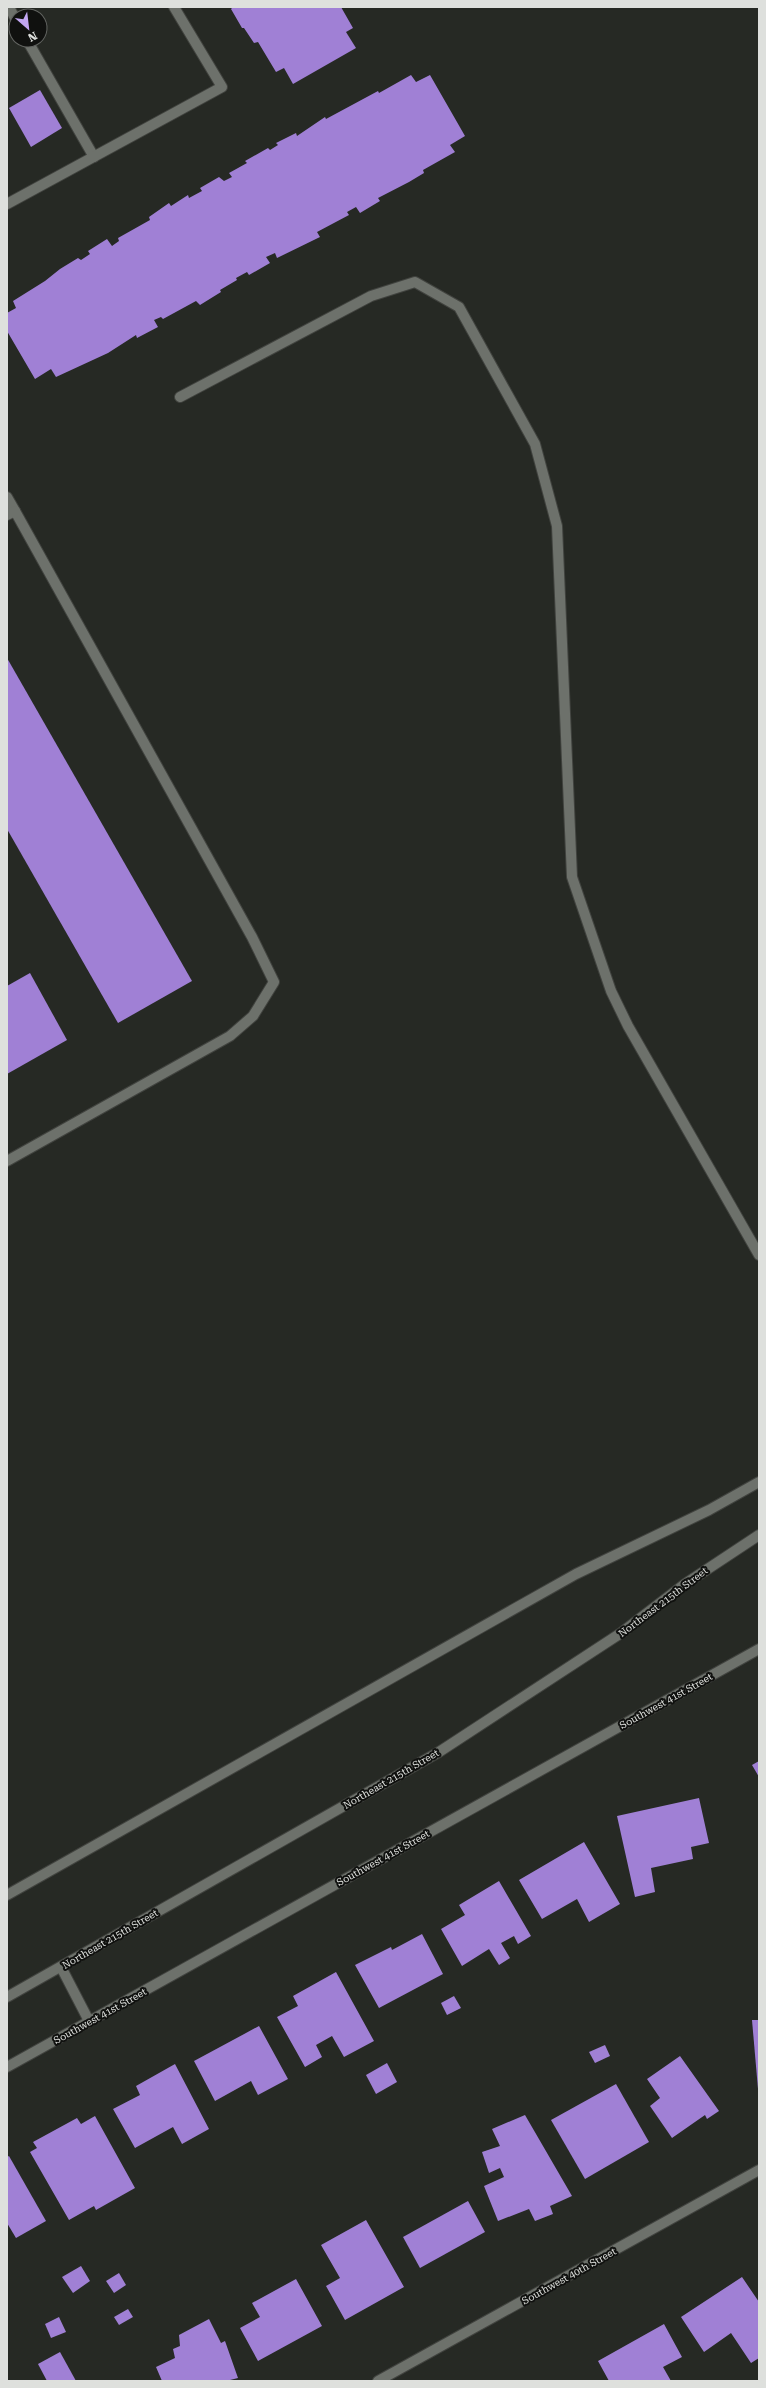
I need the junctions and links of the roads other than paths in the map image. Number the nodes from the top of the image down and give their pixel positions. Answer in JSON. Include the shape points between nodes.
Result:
{"nodes":[{"id":1,"x":174,"y":7,"type":"edge"},
{"id":2,"x":32,"y":48,"type":"edge"},
{"id":3,"x":94,"y":157,"type":"junction"},
{"id":4,"x":7,"y":204,"type":"edge"},
{"id":5,"x":180,"y":397,"type":"dead end"},
{"id":6,"x":7,"y":497,"type":"edge"},
{"id":7,"x":11,"y":513,"type":"edge"},
{"id":8,"x":7,"y":1161,"type":"edge"},
{"id":9,"x":759,"y":1255,"type":"edge"},
{"id":10,"x":759,"y":1482,"type":"edge"},
{"id":11,"x":759,"y":1535,"type":"edge"},
{"id":12,"x":759,"y":1649,"type":"edge"},
{"id":13,"x":7,"y":1895,"type":"edge"},
{"id":14,"x":61,"y":1967,"type":"junction"},
{"id":15,"x":7,"y":1997,"type":"edge"},
{"id":16,"x":90,"y":2021,"type":"junction"},
{"id":17,"x":7,"y":2067,"type":"edge"},
{"id":18,"x":759,"y":2170,"type":"edge"},
{"id":19,"x":378,"y":2381,"type":"edge"}],
"edges":[{"from":1,"to":3,"type":"street","via":[[222,87]]},
{"from":2,"to":3,"type":"street"},
{"from":3,"to":4,"type":"street"},
{"from":5,"to":9,"type":"street","via":[[378,293],[415,282],[459,307],[535,444],[557,526],[572,876],[612,991],[628,1026]]},
{"from":6,"to":7,"type":"street"},
{"from":7,"to":8,"type":"street","via":[[252,937],[274,982],[254,1016],[230,1036]]},
{"from":10,"to":13,"type":"street","via":[[708,1510],[576,1574]]},
{"from":11,"to":14,"type":"street","name":"Northeast 215th Street","via":[[685,1584],[621,1633],[439,1752]]},
{"from":12,"to":16,"type":"street","name":"Southwest 41st Street"},
{"from":14,"to":15,"type":"street","name":"Northeast 215th Street"},
{"from":14,"to":16,"type":"street"},
{"from":16,"to":17,"type":"street","name":"Southwest 41st Street"},
{"from":18,"to":19,"type":"street","name":"Southwest 40th Street"}]}
